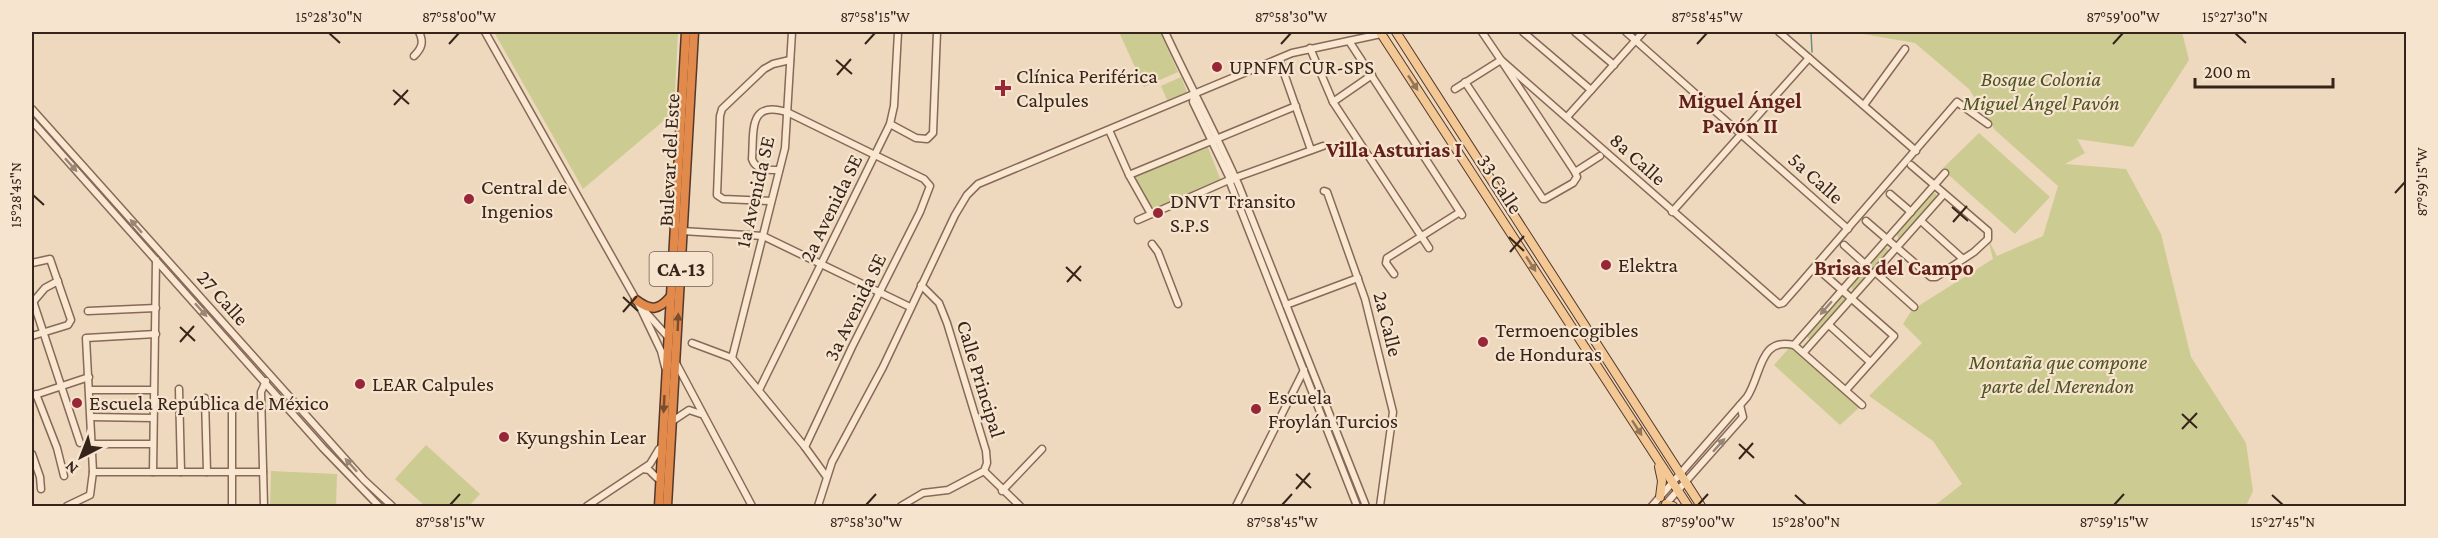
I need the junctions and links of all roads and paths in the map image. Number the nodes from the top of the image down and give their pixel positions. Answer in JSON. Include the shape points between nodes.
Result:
{"nodes":[{"id":1,"x":419,"y":32,"type":"edge"},
{"id":2,"x":485,"y":32,"type":"edge"},
{"id":3,"x":686,"y":32,"type":"edge"},
{"id":4,"x":694,"y":32,"type":"edge"},
{"id":5,"x":792,"y":32,"type":"edge"},
{"id":6,"x":898,"y":32,"type":"edge"},
{"id":7,"x":937,"y":32,"type":"edge"},
{"id":8,"x":1165,"y":32,"type":"edge"},
{"id":9,"x":1396,"y":32,"type":"edge"},
{"id":10,"x":1482,"y":32,"type":"edge"},
{"id":11,"x":1523,"y":32,"type":"edge"},
{"id":12,"x":1575,"y":32,"type":"edge"},
{"id":13,"x":1626,"y":32,"type":"edge"},
{"id":14,"x":1643,"y":32,"type":"edge"},
{"id":15,"x":1779,"y":32,"type":"edge"},
{"id":16,"x":1381,"y":33,"type":"edge"},
{"id":17,"x":1636,"y":40,"type":"junction"},
{"id":18,"x":1349,"y":41,"type":"junction"},
{"id":19,"x":1310,"y":48,"type":"junction"},
{"id":20,"x":1905,"y":49,"type":"dead end"},
{"id":21,"x":414,"y":56,"type":"dead end"},
{"id":22,"x":1809,"y":58,"type":"junction"},
{"id":23,"x":1279,"y":59,"type":"junction"},
{"id":24,"x":790,"y":60,"type":"junction"},
{"id":25,"x":1501,"y":60,"type":"junction"},
{"id":26,"x":1614,"y":65,"type":"junction"},
{"id":27,"x":1372,"y":75,"type":"junction"},
{"id":28,"x":1465,"y":82,"type":"junction"},
{"id":29,"x":1455,"y":88,"type":"dead end"},
{"id":30,"x":1591,"y":90,"type":"junction"},
{"id":31,"x":1194,"y":94,"type":"junction"},
{"id":32,"x":1333,"y":102,"type":"junction"},
{"id":33,"x":1864,"y":105,"type":"junction"},
{"id":34,"x":1296,"y":106,"type":"junction"},
{"id":35,"x":32,"y":109,"type":"edge"},
{"id":36,"x":789,"y":113,"type":"junction"},
{"id":37,"x":1567,"y":117,"type":"junction"},
{"id":38,"x":32,"y":121,"type":"edge"},
{"id":39,"x":890,"y":124,"type":"junction"},
{"id":40,"x":1988,"y":124,"type":"dead end"},
{"id":41,"x":1109,"y":130,"type":"junction"},
{"id":42,"x":51,"y":131,"type":"junction"},
{"id":43,"x":1742,"y":134,"type":"junction"},
{"id":44,"x":44,"y":135,"type":"junction"},
{"id":45,"x":1215,"y":138,"type":"junction"},
{"id":46,"x":1323,"y":146,"type":"dead end"},
{"id":47,"x":1311,"y":150,"type":"junction"},
{"id":48,"x":1916,"y":151,"type":"junction"},
{"id":49,"x":876,"y":156,"type":"junction"},
{"id":50,"x":1600,"y":156,"type":"dead end"},
{"id":51,"x":1911,"y":165,"type":"dead end"},
{"id":52,"x":780,"y":170,"type":"junction"},
{"id":53,"x":1575,"y":172,"type":"junction"},
{"id":54,"x":1944,"y":173,"type":"dead end"},
{"id":55,"x":1129,"y":175,"type":"junction"},
{"id":56,"x":1232,"y":179,"type":"junction"},
{"id":57,"x":1934,"y":185,"type":"junction"},
{"id":58,"x":1324,"y":191,"type":"dead end"},
{"id":59,"x":1890,"y":194,"type":"dead end"},
{"id":60,"x":1944,"y":194,"type":"junction"},
{"id":61,"x":771,"y":201,"type":"junction"},
{"id":62,"x":1672,"y":212,"type":"junction"},
{"id":63,"x":1911,"y":212,"type":"junction"},
{"id":64,"x":1151,"y":214,"type":"junction"},
{"id":65,"x":1138,"y":220,"type":"dead end"},
{"id":66,"x":1866,"y":221,"type":"dead end"},
{"id":67,"x":1921,"y":221,"type":"junction"},
{"id":68,"x":1848,"y":229,"type":"junction"},
{"id":69,"x":682,"y":231,"type":"junction"},
{"id":70,"x":1421,"y":235,"type":"junction"},
{"id":71,"x":763,"y":236,"type":"junction"},
{"id":72,"x":1887,"y":239,"type":"junction"},
{"id":73,"x":1152,"y":244,"type":"dead end"},
{"id":74,"x":1844,"y":245,"type":"dead end"},
{"id":75,"x":1429,"y":248,"type":"dead end"},
{"id":76,"x":1897,"y":248,"type":"junction"},
{"id":77,"x":156,"y":249,"type":"junction"},
{"id":78,"x":1963,"y":259,"type":"junction"},
{"id":79,"x":156,"y":261,"type":"junction"},
{"id":80,"x":32,"y":263,"type":"edge"},
{"id":81,"x":1865,"y":264,"type":"junction"},
{"id":82,"x":821,"y":265,"type":"junction"},
{"id":83,"x":1819,"y":270,"type":"dead end"},
{"id":84,"x":1875,"y":272,"type":"junction"},
{"id":85,"x":1394,"y":274,"type":"dead end"},
{"id":86,"x":1358,"y":278,"type":"junction"},
{"id":87,"x":58,"y":281,"type":"junction"},
{"id":88,"x":921,"y":285,"type":"junction"},
{"id":89,"x":1842,"y":290,"type":"junction"},
{"id":90,"x":880,"y":293,"type":"junction"},
{"id":91,"x":675,"y":296,"type":"junction"},
{"id":92,"x":1852,"y":299,"type":"junction"},
{"id":93,"x":32,"y":300,"type":"edge"},
{"id":94,"x":637,"y":302,"type":"junction"},
{"id":95,"x":1178,"y":304,"type":"dead end"},
{"id":96,"x":1286,"y":305,"type":"junction"},
{"id":97,"x":910,"y":307,"type":"junction"},
{"id":98,"x":1914,"y":307,"type":"dead end"},
{"id":99,"x":156,"y":308,"type":"junction"},
{"id":100,"x":88,"y":311,"type":"dead end"},
{"id":101,"x":1829,"y":325,"type":"junction"},
{"id":102,"x":43,"y":332,"type":"junction"},
{"id":103,"x":156,"y":334,"type":"junction"},
{"id":104,"x":32,"y":336,"type":"edge"},
{"id":105,"x":668,"y":337,"type":"junction"},
{"id":106,"x":692,"y":343,"type":"dead end"},
{"id":107,"x":1794,"y":345,"type":"junction"},
{"id":108,"x":677,"y":346,"type":"junction"},
{"id":109,"x":1804,"y":352,"type":"junction"},
{"id":110,"x":732,"y":358,"type":"junction"},
{"id":111,"x":1870,"y":362,"type":"junction"},
{"id":112,"x":676,"y":363,"type":"junction"},
{"id":113,"x":1310,"y":365,"type":"junction"},
{"id":114,"x":1304,"y":370,"type":"junction"},
{"id":115,"x":666,"y":374,"type":"junction"},
{"id":116,"x":270,"y":375,"type":"junction"},
{"id":117,"x":89,"y":377,"type":"junction"},
{"id":118,"x":265,"y":382,"type":"junction"},
{"id":119,"x":60,"y":386,"type":"junction"},
{"id":120,"x":179,"y":389,"type":"dead end"},
{"id":121,"x":90,"y":390,"type":"junction"},
{"id":122,"x":153,"y":390,"type":"junction"},
{"id":123,"x":759,"y":390,"type":"junction"},
{"id":124,"x":1846,"y":390,"type":"junction"},
{"id":125,"x":34,"y":395,"type":"edge"},
{"id":126,"x":205,"y":398,"type":"dead end"},
{"id":127,"x":1740,"y":405,"type":"junction"},
{"id":128,"x":1862,"y":405,"type":"dead end"},
{"id":129,"x":232,"y":408,"type":"dead end"},
{"id":130,"x":701,"y":414,"type":"junction"},
{"id":131,"x":91,"y":417,"type":"junction"},
{"id":132,"x":153,"y":418,"type":"junction"},
{"id":133,"x":674,"y":420,"type":"junction"},
{"id":134,"x":663,"y":436,"type":"junction"},
{"id":135,"x":80,"y":443,"type":"dead end"},
{"id":136,"x":92,"y":444,"type":"junction"},
{"id":137,"x":153,"y":444,"type":"junction"},
{"id":138,"x":806,"y":447,"type":"junction"},
{"id":139,"x":659,"y":449,"type":"junction"},
{"id":140,"x":1042,"y":449,"type":"dead end"},
{"id":141,"x":32,"y":454,"type":"edge"},
{"id":142,"x":1655,"y":457,"type":"junction"},
{"id":143,"x":642,"y":469,"type":"junction"},
{"id":144,"x":984,"y":471,"type":"junction"},
{"id":145,"x":93,"y":472,"type":"junction"},
{"id":146,"x":153,"y":472,"type":"junction"},
{"id":147,"x":181,"y":472,"type":"junction"},
{"id":148,"x":207,"y":472,"type":"junction"},
{"id":149,"x":232,"y":472,"type":"junction"},
{"id":150,"x":263,"y":472,"type":"junction"},
{"id":151,"x":1680,"y":474,"type":"junction"},
{"id":152,"x":64,"y":476,"type":"dead end"},
{"id":153,"x":826,"y":476,"type":"junction"},
{"id":154,"x":657,"y":478,"type":"junction"},
{"id":155,"x":1672,"y":483,"type":"junction"},
{"id":156,"x":1685,"y":483,"type":"junction"},
{"id":157,"x":41,"y":489,"type":"dead end"},
{"id":158,"x":1002,"y":491,"type":"junction"},
{"id":159,"x":1678,"y":491,"type":"junction"},
{"id":160,"x":378,"y":495,"type":"junction"},
{"id":161,"x":1660,"y":497,"type":"junction"},
{"id":162,"x":373,"y":501,"type":"junction"},
{"id":163,"x":232,"y":505,"type":"dead end"},
{"id":164,"x":1668,"y":506,"type":"edge"},
{"id":165,"x":67,"y":507,"type":"edge"},
{"id":166,"x":264,"y":507,"type":"edge"},
{"id":167,"x":379,"y":507,"type":"edge"},
{"id":168,"x":392,"y":507,"type":"edge"},
{"id":169,"x":587,"y":507,"type":"edge"},
{"id":170,"x":653,"y":507,"type":"edge"},
{"id":171,"x":659,"y":507,"type":"edge"},
{"id":172,"x":669,"y":507,"type":"edge"},
{"id":173,"x":752,"y":507,"type":"edge"},
{"id":174,"x":818,"y":507,"type":"edge"},
{"id":175,"x":901,"y":507,"type":"edge"},
{"id":176,"x":1020,"y":507,"type":"edge"},
{"id":177,"x":1236,"y":507,"type":"edge"},
{"id":178,"x":1357,"y":507,"type":"edge"},
{"id":179,"x":1366,"y":507,"type":"edge"},
{"id":180,"x":1380,"y":507,"type":"edge"},
{"id":181,"x":1652,"y":507,"type":"edge"},
{"id":182,"x":1688,"y":507,"type":"edge"},
{"id":183,"x":1701,"y":507,"type":"edge"}],
"edges":[{"from":1,"to":21,"type":"street","via":[[420,49]]},
{"from":2,"to":94,"type":"street"},
{"from":3,"to":91,"type":"highway","name":"Bulevar del Este","number":"CA-13","via":[[674,241]]},
{"from":4,"to":69,"type":"highway","name":"Bulevar del Este","number":"CA-13"},
{"from":5,"to":24,"type":"street","name":"1a Avenida SE"},
{"from":6,"to":39,"type":"street","name":"2a Avenida SE"},
{"from":7,"to":39,"type":"street","via":[[934,129],[927,139],[916,138]]},
{"from":8,"to":31,"type":"street"},
{"from":9,"to":151,"type":"main road","name":"33 Calle"},
{"from":10,"to":25,"type":"street","name":"8a Calle"},
{"from":11,"to":30,"type":"street"},
{"from":12,"to":26,"type":"street"},
{"from":13,"to":17,"type":"street","name":"5a Calle"},
{"from":14,"to":17,"type":"street"},
{"from":15,"to":22,"type":"street"},
{"from":16,"to":18,"type":"street"},
{"from":16,"to":142,"type":"main road","name":"33 Calle","one_way":true},
{"from":17,"to":26,"type":"street"},
{"from":17,"to":43,"type":"street","name":"5a Calle"},
{"from":18,"to":19,"type":"street"},
{"from":18,"to":27,"type":"street"},
{"from":19,"to":23,"type":"street"},
{"from":19,"to":32,"type":"street"},
{"from":20,"to":33,"type":"street"},
{"from":22,"to":33,"type":"street"},
{"from":22,"to":43,"type":"street"},
{"from":23,"to":31,"type":"street"},
{"from":23,"to":34,"type":"street"},
{"from":24,"to":36,"type":"street","name":"1a Avenida SE"},
{"from":24,"to":61,"type":"street","via":[[764,69],[727,102],[720,116],[717,195],[723,199]]},
{"from":25,"to":28,"type":"street"},
{"from":25,"to":37,"type":"street","name":"8a Calle"},
{"from":25,"to":53,"type":"street"},
{"from":26,"to":30,"type":"street"},
{"from":27,"to":32,"type":"street"},
{"from":27,"to":70,"type":"street","via":[[1461,213]]},
{"from":28,"to":29,"type":"street"},
{"from":28,"to":53,"type":"street","via":[[1540,197],[1545,200],[1573,183]]},
{"from":30,"to":37,"type":"street"},
{"from":31,"to":41,"type":"street"},
{"from":31,"to":45,"type":"street","via":[[1193,102]]},
{"from":32,"to":70,"type":"street"},
{"from":33,"to":48,"type":"street"},
{"from":34,"to":45,"type":"street"},
{"from":34,"to":47,"type":"street"},
{"from":35,"to":42,"type":"street","name":"27 Calle"},
{"from":36,"to":49,"type":"street"},
{"from":36,"to":52,"type":"street","name":"1a Avenida SE"},
{"from":36,"to":52,"type":"street","via":[[766,108],[755,122],[752,162],[759,168]]},
{"from":37,"to":62,"type":"street","name":"8a Calle"},
{"from":38,"to":44,"type":"street","name":"27 Calle"},
{"from":39,"to":49,"type":"street","name":"2a Avenida SE"},
{"from":40,"to":48,"type":"street","via":[[1957,102]]},
{"from":41,"to":55,"type":"street"},
{"from":41,"to":88,"type":"street","via":[[978,184],[961,203]]},
{"from":42,"to":44,"type":"street"},
{"from":77,"to":42,"type":"street","name":"27 Calle","one_way":true},
{"from":43,"to":62,"type":"street"},
{"from":43,"to":68,"type":"street","name":"5a Calle"},
{"from":44,"to":79,"type":"street","name":"27 Calle","one_way":true},
{"from":45,"to":55,"type":"street"},
{"from":45,"to":56,"type":"street"},
{"from":46,"to":47,"type":"street"},
{"from":47,"to":56,"type":"street"},
{"from":48,"to":68,"type":"street"},
{"from":49,"to":82,"type":"street","name":"2a Avenida SE"},
{"from":49,"to":90,"type":"street","name":"3a Avenida SE","via":[[928,183],[930,190]]},
{"from":50,"to":53,"type":"street"},
{"from":51,"to":57,"type":"street"},
{"from":52,"to":61,"type":"street","name":"1a Avenida SE"},
{"from":54,"to":57,"type":"street"},
{"from":55,"to":64,"type":"street"},
{"from":56,"to":64,"type":"street"},
{"from":56,"to":96,"type":"street","via":[[1239,186]]},
{"from":56,"to":114,"type":"street"},
{"from":57,"to":60,"type":"street"},
{"from":57,"to":63,"type":"street"},
{"from":58,"to":86,"type":"street","name":"2a Calle"},
{"from":59,"to":63,"type":"street"},
{"from":60,"to":67,"type":"street"},
{"from":60,"to":78,"type":"street","via":[[1989,234],[1982,245]]},
{"from":61,"to":71,"type":"street","name":"1a Avenida SE"},
{"from":62,"to":68,"type":"street","name":"8a Calle","via":[[1779,304]]},
{"from":63,"to":72,"type":"street"},
{"from":64,"to":65,"type":"street"},
{"from":66,"to":72,"type":"street"},
{"from":67,"to":76,"type":"street"},
{"from":67,"to":78,"type":"street"},
{"from":69,"to":71,"type":"street"},
{"from":69,"to":91,"type":"highway","name":"Bulevar del Este","number":"CA-13"},
{"from":70,"to":75,"type":"street"},
{"from":70,"to":85,"type":"street","via":[[1387,258]]},
{"from":71,"to":82,"type":"street"},
{"from":71,"to":110,"type":"street","name":"1a Avenida SE"},
{"from":72,"to":76,"type":"street"},
{"from":72,"to":81,"type":"street"},
{"from":73,"to":95,"type":"street"},
{"from":74,"to":81,"type":"street"},
{"from":76,"to":78,"type":"street","via":[[1934,278]]},
{"from":76,"to":84,"type":"street"},
{"from":77,"to":79,"type":"street"},
{"from":77,"to":116,"type":"street","name":"27 Calle"},
{"from":79,"to":99,"type":"street"},
{"from":79,"to":118,"type":"street","name":"27 Calle","one_way":true},
{"from":80,"to":87,"type":"street","via":[[49,258]]},
{"from":81,"to":89,"type":"street"},
{"from":82,"to":90,"type":"street"},
{"from":82,"to":123,"type":"street","name":"2a Avenida SE"},
{"from":83,"to":89,"type":"street"},
{"from":84,"to":92,"type":"street"},
{"from":84,"to":98,"type":"street"},
{"from":86,"to":96,"type":"street"},
{"from":86,"to":180,"type":"street","name":"2a Calle","via":[[1393,412]]},
{"from":87,"to":93,"type":"street"},
{"from":87,"to":102,"type":"street","via":[[71,323]]},
{"from":88,"to":97,"type":"street"},
{"from":88,"to":144,"type":"street","name":"Calle Principal","via":[[939,303],[947,323],[986,451]]},
{"from":89,"to":92,"type":"street"},
{"from":89,"to":107,"type":"street","one_way":true},
{"from":90,"to":97,"type":"street"},
{"from":90,"to":138,"type":"street","name":"3a Avenida SE"},
{"from":91,"to":94,"type":"highway","via":[[655,309]]},
{"from":91,"to":105,"type":"highway","name":"Bulevar del Este","number":"CA-13"},
{"from":108,"to":91,"type":"highway","name":"Bulevar del Este","number":"CA-13","one_way":true},
{"from":92,"to":101,"type":"street"},
{"from":92,"to":111,"type":"street","via":[[1894,336]]},
{"from":93,"to":102,"type":"street"},
{"from":94,"to":105,"type":"street"},
{"from":94,"to":115,"type":"street","via":[[660,351]]},
{"from":96,"to":113,"type":"street"},
{"from":97,"to":153,"type":"street"},
{"from":99,"to":100,"type":"street"},
{"from":99,"to":103,"type":"street"},
{"from":101,"to":109,"type":"street"},
{"from":101,"to":111,"type":"street"},
{"from":102,"to":104,"type":"street"},
{"from":102,"to":119,"type":"street"},
{"from":103,"to":117,"type":"street","via":[[86,338]]},
{"from":103,"to":122,"type":"street"},
{"from":105,"to":108,"type":"street"},
{"from":105,"to":115,"type":"highway","name":"Bulevar del Este","number":"CA-13"},
{"from":106,"to":110,"type":"street"},
{"from":107,"to":109,"type":"street"},
{"from":107,"to":127,"type":"street","via":[[1777,344],[1768,350],[1753,389]]},
{"from":108,"to":112,"type":"highway","name":"Bulevar del Este","number":"CA-13"},
{"from":109,"to":124,"type":"street"},
{"from":110,"to":123,"type":"street"},
{"from":111,"to":124,"type":"street"},
{"from":112,"to":130,"type":"street"},
{"from":112,"to":133,"type":"highway","name":"Bulevar del Este","number":"CA-13"},
{"from":113,"to":114,"type":"street"},
{"from":113,"to":179,"type":"street"},
{"from":114,"to":177,"type":"street"},
{"from":114,"to":178,"type":"street"},
{"from":115,"to":134,"type":"highway","name":"Bulevar del Este","number":"CA-13","one_way":true},
{"from":116,"to":118,"type":"street"},
{"from":160,"to":116,"type":"street","name":"27 Calle","one_way":true},
{"from":117,"to":119,"type":"street"},
{"from":117,"to":121,"type":"street"},
{"from":118,"to":150,"type":"street","via":[[261,392]]},
{"from":118,"to":162,"type":"street","name":"27 Calle"},
{"from":119,"to":125,"type":"street"},
{"from":119,"to":135,"type":"street"},
{"from":120,"to":147,"type":"street"},
{"from":121,"to":122,"type":"street"},
{"from":121,"to":131,"type":"street"},
{"from":122,"to":132,"type":"street"},
{"from":123,"to":138,"type":"street"},
{"from":124,"to":128,"type":"street"},
{"from":125,"to":152,"type":"street"},
{"from":126,"to":148,"type":"street"},
{"from":127,"to":151,"type":"street"},
{"from":156,"to":127,"type":"street","one_way":true,"via":[[1743,417]]},
{"from":129,"to":149,"type":"street"},
{"from":130,"to":133,"type":"street","via":[[687,411]]},
{"from":130,"to":173,"type":"street"},
{"from":131,"to":132,"type":"street"},
{"from":131,"to":136,"type":"street"},
{"from":132,"to":137,"type":"street"},
{"from":133,"to":172,"type":"highway","name":"Bulevar del Este","number":"CA-13"},
{"from":134,"to":139,"type":"highway"},
{"from":134,"to":171,"type":"highway","name":"Bulevar del Este","number":"CA-13"},
{"from":136,"to":137,"type":"street"},
{"from":136,"to":145,"type":"street"},
{"from":137,"to":146,"type":"street"},
{"from":138,"to":153,"type":"street"},
{"from":139,"to":143,"type":"street"},
{"from":139,"to":154,"type":"highway"},
{"from":140,"to":158,"type":"street"},
{"from":141,"to":157,"type":"street"},
{"from":142,"to":155,"type":"main road","name":"33 Calle"},
{"from":142,"to":161,"type":"main road","via":[[1662,481]]},
{"from":143,"to":154,"type":"street","via":[[650,470]]},
{"from":143,"to":169,"type":"street"},
{"from":144,"to":158,"type":"street"},
{"from":144,"to":175,"type":"street","name":"Calle Principal","via":[[948,490],[923,493]]},
{"from":145,"to":146,"type":"street"},
{"from":145,"to":165,"type":"street","via":[[90,495]]},
{"from":146,"to":147,"type":"street"},
{"from":147,"to":148,"type":"street"},
{"from":148,"to":149,"type":"street"},
{"from":149,"to":150,"type":"street"},
{"from":149,"to":163,"type":"street"},
{"from":150,"to":166,"type":"street"},
{"from":151,"to":155,"type":"street"},
{"from":151,"to":156,"type":"main road","name":"33 Calle"},
{"from":153,"to":174,"type":"street"},
{"from":154,"to":170,"type":"highway"},
{"from":155,"to":159,"type":"main road","name":"33 Calle"},
{"from":155,"to":161,"type":"street"},
{"from":156,"to":159,"type":"street"},
{"from":156,"to":183,"type":"main road","name":"33 Calle"},
{"from":158,"to":176,"type":"street"},
{"from":159,"to":164,"type":"street"},
{"from":159,"to":182,"type":"main road","name":"33 Calle"},
{"from":160,"to":162,"type":"street"},
{"from":160,"to":168,"type":"street","name":"27 Calle"},
{"from":161,"to":164,"type":"street"},
{"from":161,"to":181,"type":"street"},
{"from":162,"to":167,"type":"street","name":"27 Calle"}]}
